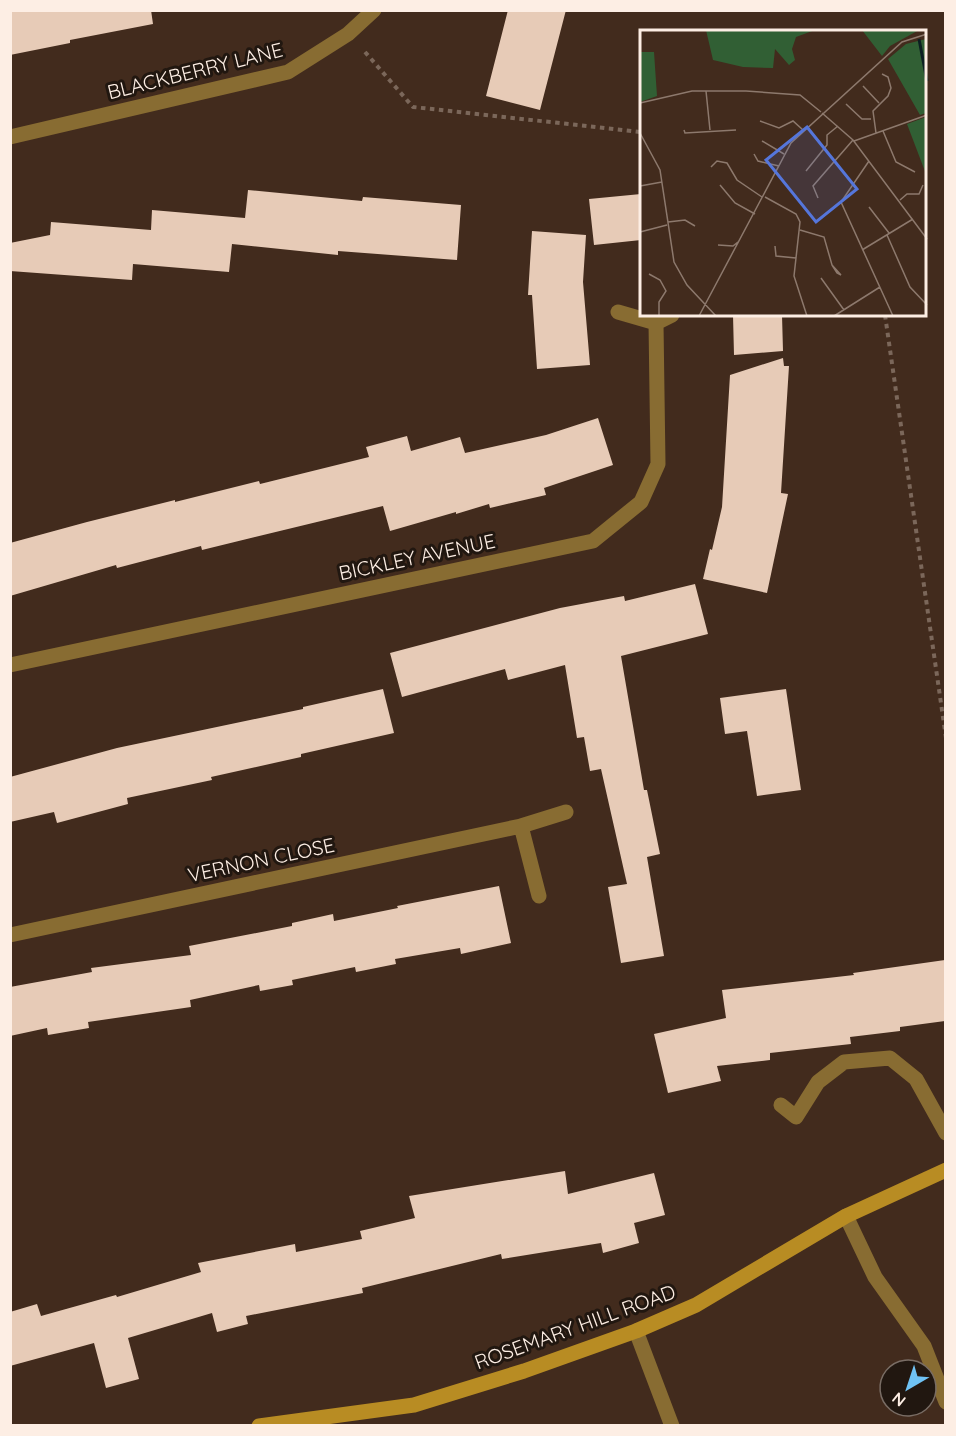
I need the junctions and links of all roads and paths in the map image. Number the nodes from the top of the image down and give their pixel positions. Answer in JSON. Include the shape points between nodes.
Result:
{"nodes":[{"id":1,"x":374,"y":10,"type":"edge"},
{"id":2,"x":348,"y":34,"type":"junction"},
{"id":3,"x":640,"y":132,"type":"edge"},
{"id":4,"x":10,"y":137,"type":"edge"},
{"id":5,"x":618,"y":312,"type":"dead end"},
{"id":6,"x":670,"y":316,"type":"edge"},
{"id":7,"x":885,"y":316,"type":"edge"},
{"id":8,"x":656,"y":323,"type":"junction"},
{"id":9,"x":10,"y":665,"type":"edge"},
{"id":10,"x":945,"y":738,"type":"edge"},
{"id":11,"x":566,"y":812,"type":"dead end"},
{"id":12,"x":521,"y":826,"type":"junction"},
{"id":13,"x":539,"y":896,"type":"dead end"},
{"id":14,"x":10,"y":935,"type":"edge"},
{"id":15,"x":781,"y":1105,"type":"dead end"},
{"id":16,"x":945,"y":1133,"type":"edge"},
{"id":17,"x":945,"y":1170,"type":"edge"},
{"id":18,"x":846,"y":1216,"type":"junction"},
{"id":19,"x":636,"y":1331,"type":"junction"},
{"id":20,"x":945,"y":1402,"type":"edge"},
{"id":21,"x":259,"y":1425,"type":"edge"},
{"id":22,"x":672,"y":1425,"type":"edge"}],
"edges":[{"from":1,"to":2,"type":"street","name":"BLACKBERRY LANE"},
{"from":2,"to":3,"type":"path","via":[[414,107]]},
{"from":2,"to":4,"type":"street","name":"BLACKBERRY LANE","via":[[288,72]]},
{"from":5,"to":8,"type":"street"},
{"from":6,"to":8,"type":"street"},
{"from":7,"to":10,"type":"path"},
{"from":8,"to":9,"type":"street","name":"BICKLEY AVENUE","via":[[658,464],[641,502],[592,541]]},
{"from":11,"to":12,"type":"street","name":"VERNON CLOSE"},
{"from":12,"to":13,"type":"street"},
{"from":12,"to":14,"type":"street","name":"VERNON CLOSE"},
{"from":15,"to":16,"type":"street","via":[[796,1117],[818,1082],[844,1062],[890,1058],[916,1079]]},
{"from":17,"to":18,"type":"main road","name":"ROSEMARY HILL ROAD"},
{"from":18,"to":19,"type":"main road","name":"ROSEMARY HILL ROAD","via":[[696,1305]]},
{"from":18,"to":20,"type":"street","via":[[875,1277],[924,1346]]},
{"from":19,"to":21,"type":"main road","name":"ROSEMARY HILL ROAD","via":[[414,1405]]},
{"from":19,"to":22,"type":"street"}]}
